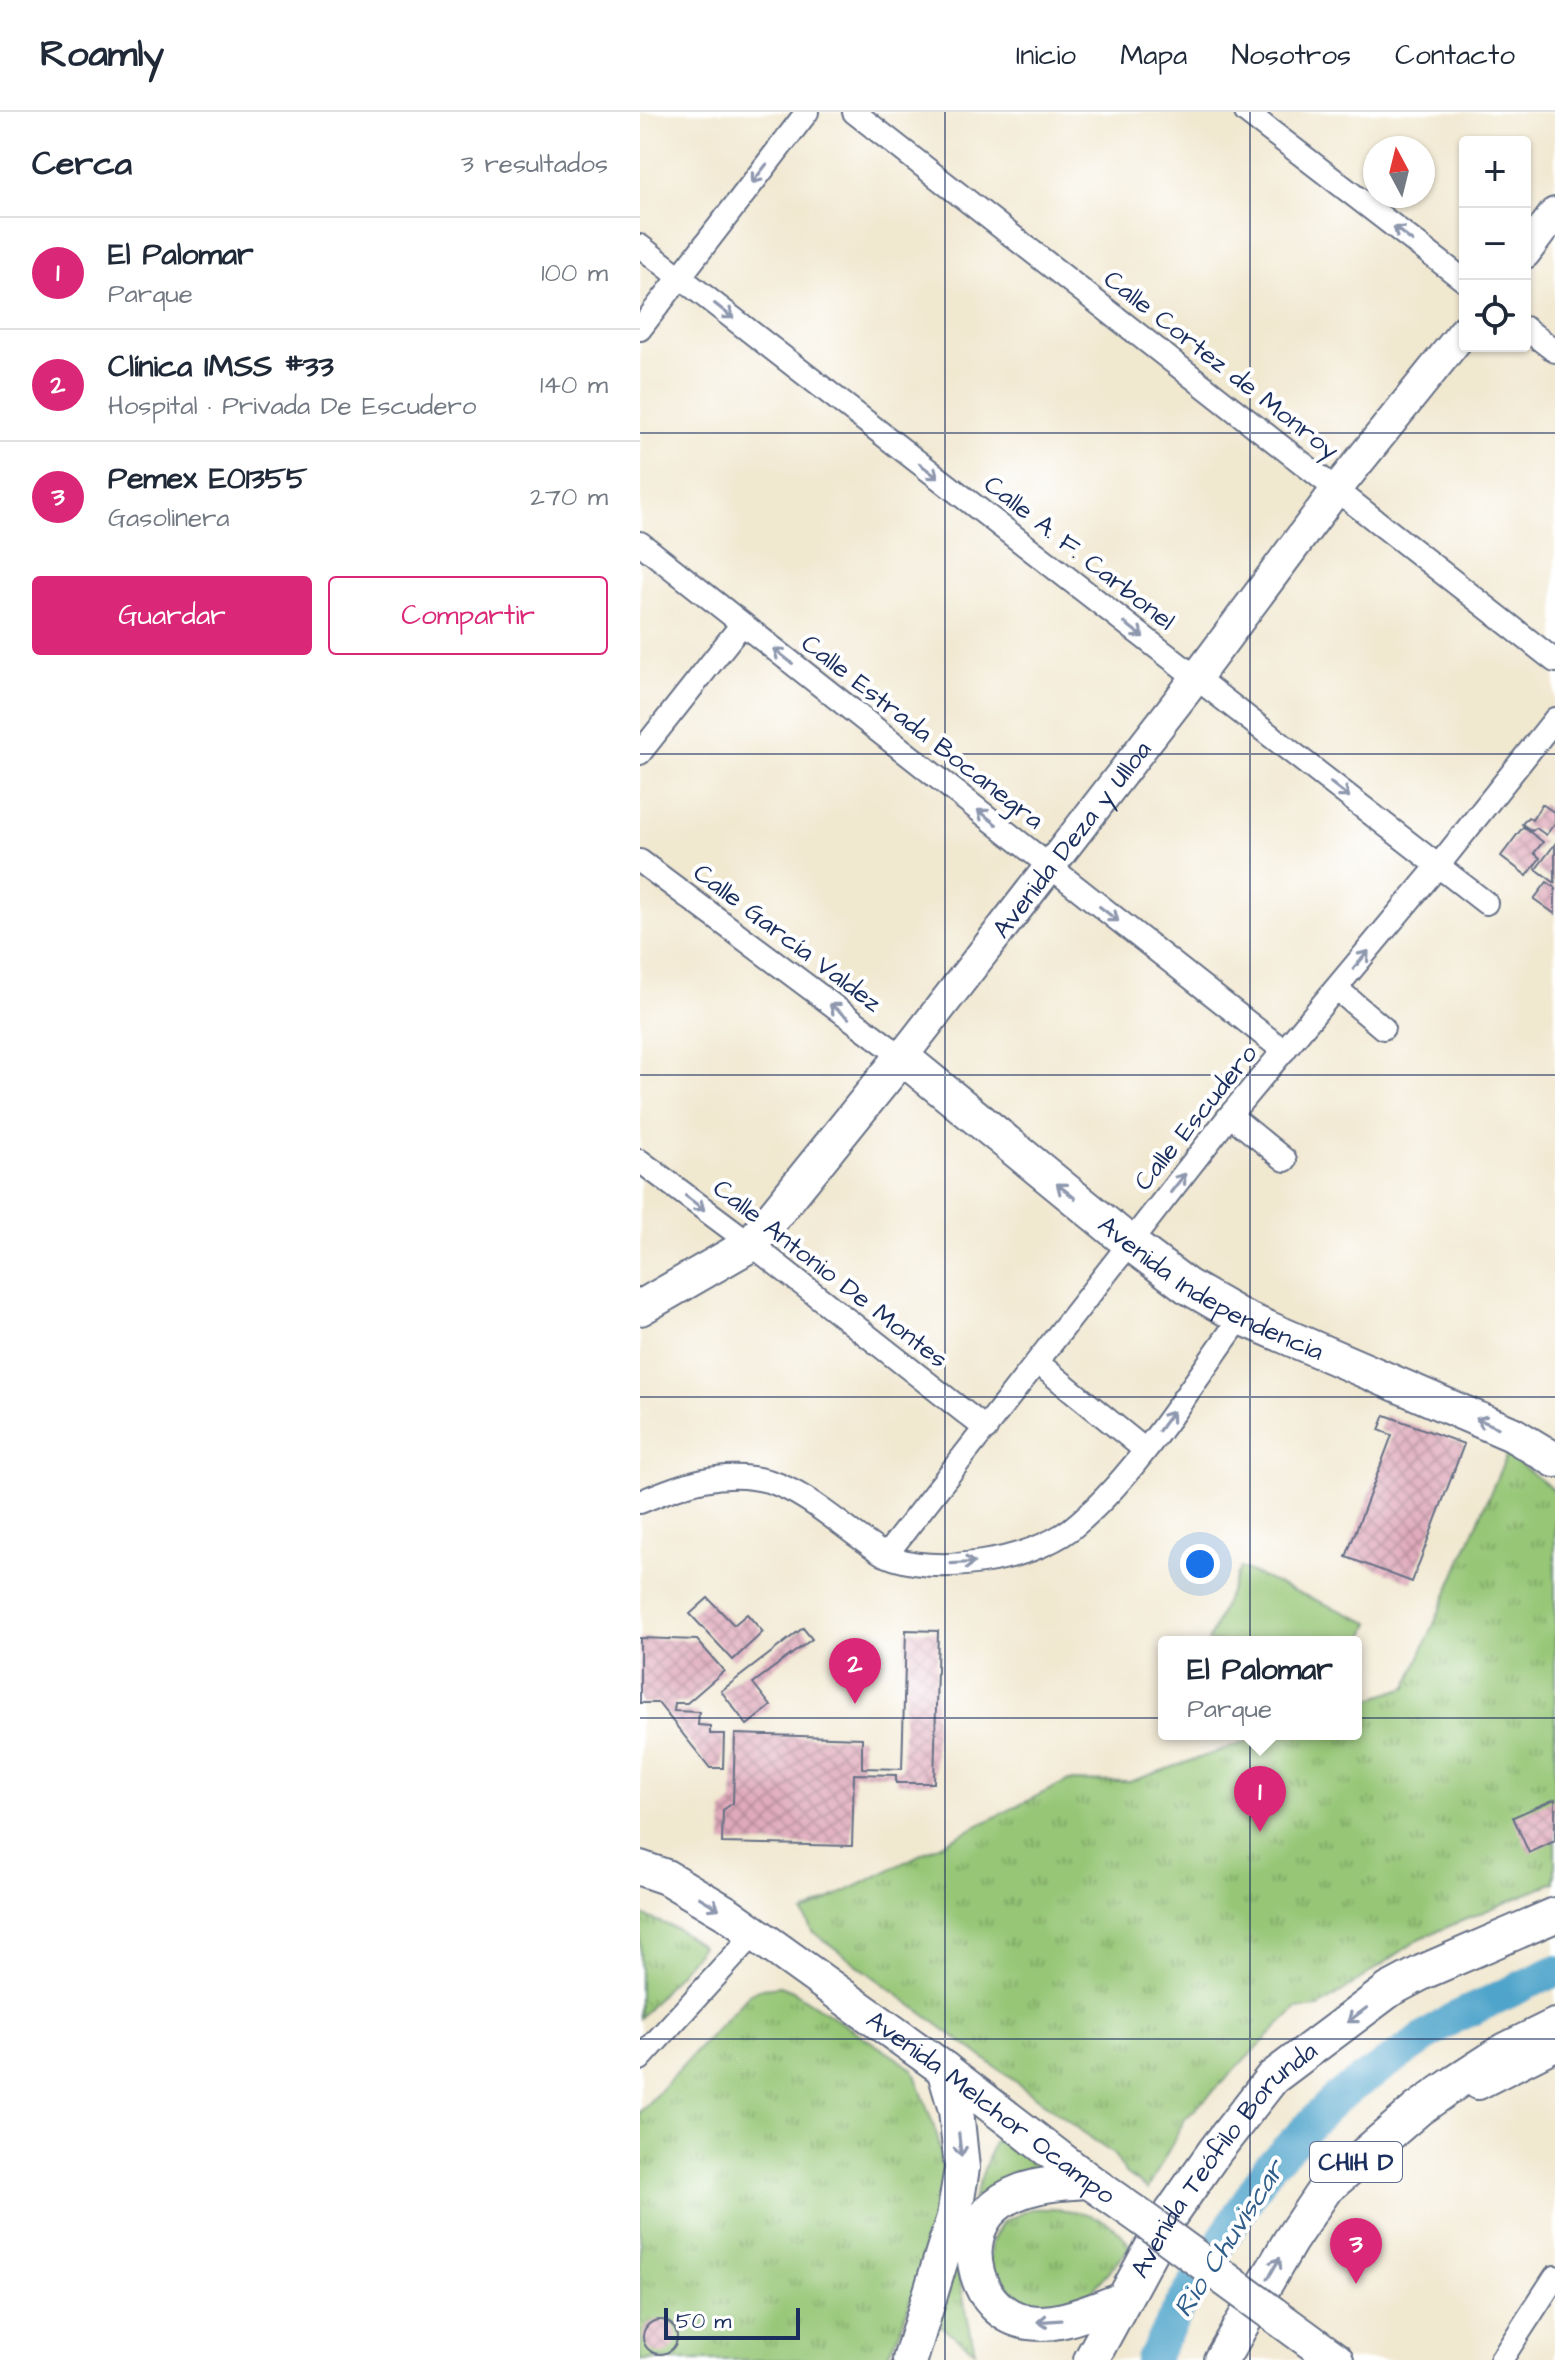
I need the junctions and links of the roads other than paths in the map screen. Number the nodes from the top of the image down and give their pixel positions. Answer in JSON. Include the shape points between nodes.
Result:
{"nodes":[{"id":1,"x":807,"y":112,"type":"edge"},
{"id":2,"x":854,"y":112,"type":"edge"},
{"id":3,"x":1246,"y":112,"type":"edge"},
{"id":4,"x":1555,"y":213,"type":"edge"},
{"id":5,"x":1531,"y":245,"type":"edge"},
{"id":6,"x":640,"y":246,"type":"edge"},
{"id":7,"x":680,"y":277,"type":"junction"},
{"id":8,"x":1464,"y":280,"type":"edge"},
{"id":9,"x":640,"y":329,"type":"edge"},
{"id":10,"x":1531,"y":333,"type":"edge"},
{"id":11,"x":1459,"y":337,"type":"edge"},
{"id":12,"x":1555,"y":351,"type":"edge"},
{"id":13,"x":1336,"y":490,"type":"junction"},
{"id":14,"x":640,"y":543,"type":"edge"},
{"id":15,"x":742,"y":624,"type":"junction"},
{"id":16,"x":1555,"y":661,"type":"edge"},
{"id":17,"x":1196,"y":678,"type":"junction"},
{"id":18,"x":1555,"y":719,"type":"edge"},
{"id":19,"x":640,"y":753,"type":"edge"},
{"id":20,"x":640,"y":861,"type":"edge"},
{"id":21,"x":1048,"y":865,"type":"junction"},
{"id":22,"x":1438,"y":866,"type":"junction"},
{"id":23,"x":1486,"y":903,"type":"dead end"},
{"id":24,"x":1337,"y":989,"type":"junction"},
{"id":25,"x":1383,"y":1028,"type":"dead end"},
{"id":26,"x":1284,"y":1051,"type":"junction"},
{"id":27,"x":902,"y":1057,"type":"junction"},
{"id":28,"x":1230,"y":1115,"type":"junction"},
{"id":29,"x":1285,"y":1160,"type":"dead end"},
{"id":30,"x":640,"y":1161,"type":"edge"},
{"id":31,"x":751,"y":1244,"type":"junction"},
{"id":32,"x":1131,"y":1244,"type":"junction"},
{"id":33,"x":640,"y":1308,"type":"edge"},
{"id":34,"x":1241,"y":1317,"type":"junction"},
{"id":35,"x":1038,"y":1363,"type":"junction"},
{"id":36,"x":986,"y":1429,"type":"junction"},
{"id":37,"x":1145,"y":1450,"type":"junction"},
{"id":38,"x":1555,"y":1460,"type":"edge"},
{"id":39,"x":640,"y":1502,"type":"edge"},
{"id":40,"x":886,"y":1555,"type":"junction"},
{"id":41,"x":640,"y":1868,"type":"edge"},
{"id":42,"x":1548,"y":1913,"type":"edge"},
{"id":43,"x":755,"y":1933,"type":"junction"},
{"id":44,"x":1389,"y":1990,"type":"junction"},
{"id":45,"x":1555,"y":2026,"type":"edge"},
{"id":46,"x":1555,"y":2045,"type":"edge"},
{"id":47,"x":640,"y":2059,"type":"edge"},
{"id":48,"x":944,"y":2069,"type":"junction"},
{"id":49,"x":1418,"y":2109,"type":"junction"},
{"id":50,"x":1089,"y":2181,"type":"junction"},
{"id":51,"x":1555,"y":2277,"type":"edge"},
{"id":52,"x":1123,"y":2300,"type":"junction"},
{"id":53,"x":910,"y":2360,"type":"edge"},
{"id":54,"x":1091,"y":2360,"type":"edge"},
{"id":55,"x":1221,"y":2360,"type":"edge"},
{"id":56,"x":1336,"y":2360,"type":"edge"},
{"id":57,"x":1501,"y":2360,"type":"edge"}],
"edges":[{"from":1,"to":7,"type":"street","one_way":true},
{"from":2,"to":13,"type":"street","name":"Calle Cortez de Monroy"},
{"from":8,"to":3,"type":"street","one_way":true},
{"from":4,"to":5,"type":"main road"},
{"from":6,"to":7,"type":"street","name":"Calle A. F. Carbonel"},
{"from":7,"to":9,"type":"street"},
{"from":7,"to":17,"type":"street","name":"Calle A. F. Carbonel","one_way":true},
{"from":10,"to":12,"type":"street"},
{"from":11,"to":13,"type":"main road","name":"Avenida Deza y Ulloa"},
{"from":13,"to":16,"type":"street","name":"Calle Cortez de Monroy"},
{"from":13,"to":17,"type":"main road","name":"Avenida Deza y Ulloa"},
{"from":14,"to":15,"type":"street","name":"Calle Estrada Bocanegra"},
{"from":15,"to":19,"type":"street"},
{"from":21,"to":15,"type":"street","name":"Calle Estrada Bocanegra","one_way":true},
{"from":17,"to":21,"type":"main road","name":"Avenida Deza y Ulloa"},
{"from":17,"to":22,"type":"street","name":"Calle A. F. Carbonel","one_way":true},
{"from":18,"to":22,"type":"street","name":"Calle Escudero"},
{"from":27,"to":20,"type":"street","name":"Calle García Valdez","one_way":true},
{"from":21,"to":26,"type":"street","name":"Calle Estrada Bocanegra","one_way":true},
{"from":21,"to":27,"type":"main road","name":"Avenida Deza y Ulloa"},
{"from":22,"to":23,"type":"street","name":"Calle A. F. Carbonel"},
{"from":24,"to":22,"type":"street","name":"Calle Escudero","one_way":true},
{"from":24,"to":25,"type":"street"},
{"from":24,"to":26,"type":"street","name":"Calle Escudero"},
{"from":26,"to":28,"type":"street","name":"Calle Escudero"},
{"from":27,"to":31,"type":"main road","name":"Avenida Deza y Ulloa"},
{"from":32,"to":27,"type":"main road","name":"Avenida Independencia","one_way":true},
{"from":28,"to":29,"type":"street"},
{"from":32,"to":28,"type":"street","name":"Calle Escudero","one_way":true},
{"from":30,"to":31,"type":"street","name":"Calle Antonio De Montes","one_way":true},
{"from":31,"to":33,"type":"main road","name":"Avenida Deza y Ulloa"},
{"from":31,"to":36,"type":"street","name":"Calle Antonio De Montes"},
{"from":32,"to":34,"type":"main road","name":"Avenida Independencia","via":[[1187,1286]]},
{"from":32,"to":35,"type":"street","name":"Calle Escudero"},
{"from":37,"to":34,"type":"street","one_way":true},
{"from":38,"to":34,"type":"main road","name":"Avenida Independencia","one_way":true,"via":[[1512,1434]]},
{"from":35,"to":36,"type":"street","name":"Calle Escudero"},
{"from":35,"to":37,"type":"street"},
{"from":36,"to":40,"type":"street","name":"Calle Escudero"},
{"from":40,"to":37,"type":"street","one_way":true,"via":[[927,1564],[964,1564],[1029,1552],[1093,1510]]},
{"from":39,"to":40,"type":"street","via":[[682,1484],[724,1475],[766,1481],[789,1489]]},
{"from":41,"to":43,"type":"main road","name":"Avenida Melchor Ocampo","one_way":true,"via":[[666,1877]]},
{"from":42,"to":44,"type":"main road","name":"Avenida Teófilo Borunda"},
{"from":42,"to":44,"type":"main road","name":"Avenida Teófilo Borunda","via":[[1433,1951]]},
{"from":43,"to":47,"type":"street"},
{"from":43,"to":48,"type":"main road","name":"Avenida Melchor Ocampo"},
{"from":44,"to":52,"type":"main road","name":"Avenida Teófilo Borunda","one_way":true,"via":[[1272,2078],[1168,2218]]},
{"from":45,"to":49,"type":"main road","number":"CHIH D","via":[[1506,2050]]},
{"from":46,"to":49,"type":"main road","via":[[1450,2100]]},
{"from":48,"to":50,"type":"main road","name":"Avenida Melchor Ocampo"},
{"from":48,"to":53,"type":"main road","one_way":true,"via":[[956,2110],[962,2168],[954,2217]]},
{"from":55,"to":49,"type":"main road","number":"CHIH D","one_way":true,"via":[[1325,2189]]},
{"from":52,"to":50,"type":"main road","one_way":true,"via":[[1056,2322],[1028,2322],[1010,2316],[987,2297],[977,2272],[979,2226],[996,2206],[1048,2184]]},
{"from":50,"to":56,"type":"main road","name":"Avenida Melchor Ocampo","bridge":true},
{"from":51,"to":57,"type":"street"},
{"from":52,"to":54,"type":"main road","name":"Avenida Teófilo Borunda"}]}
